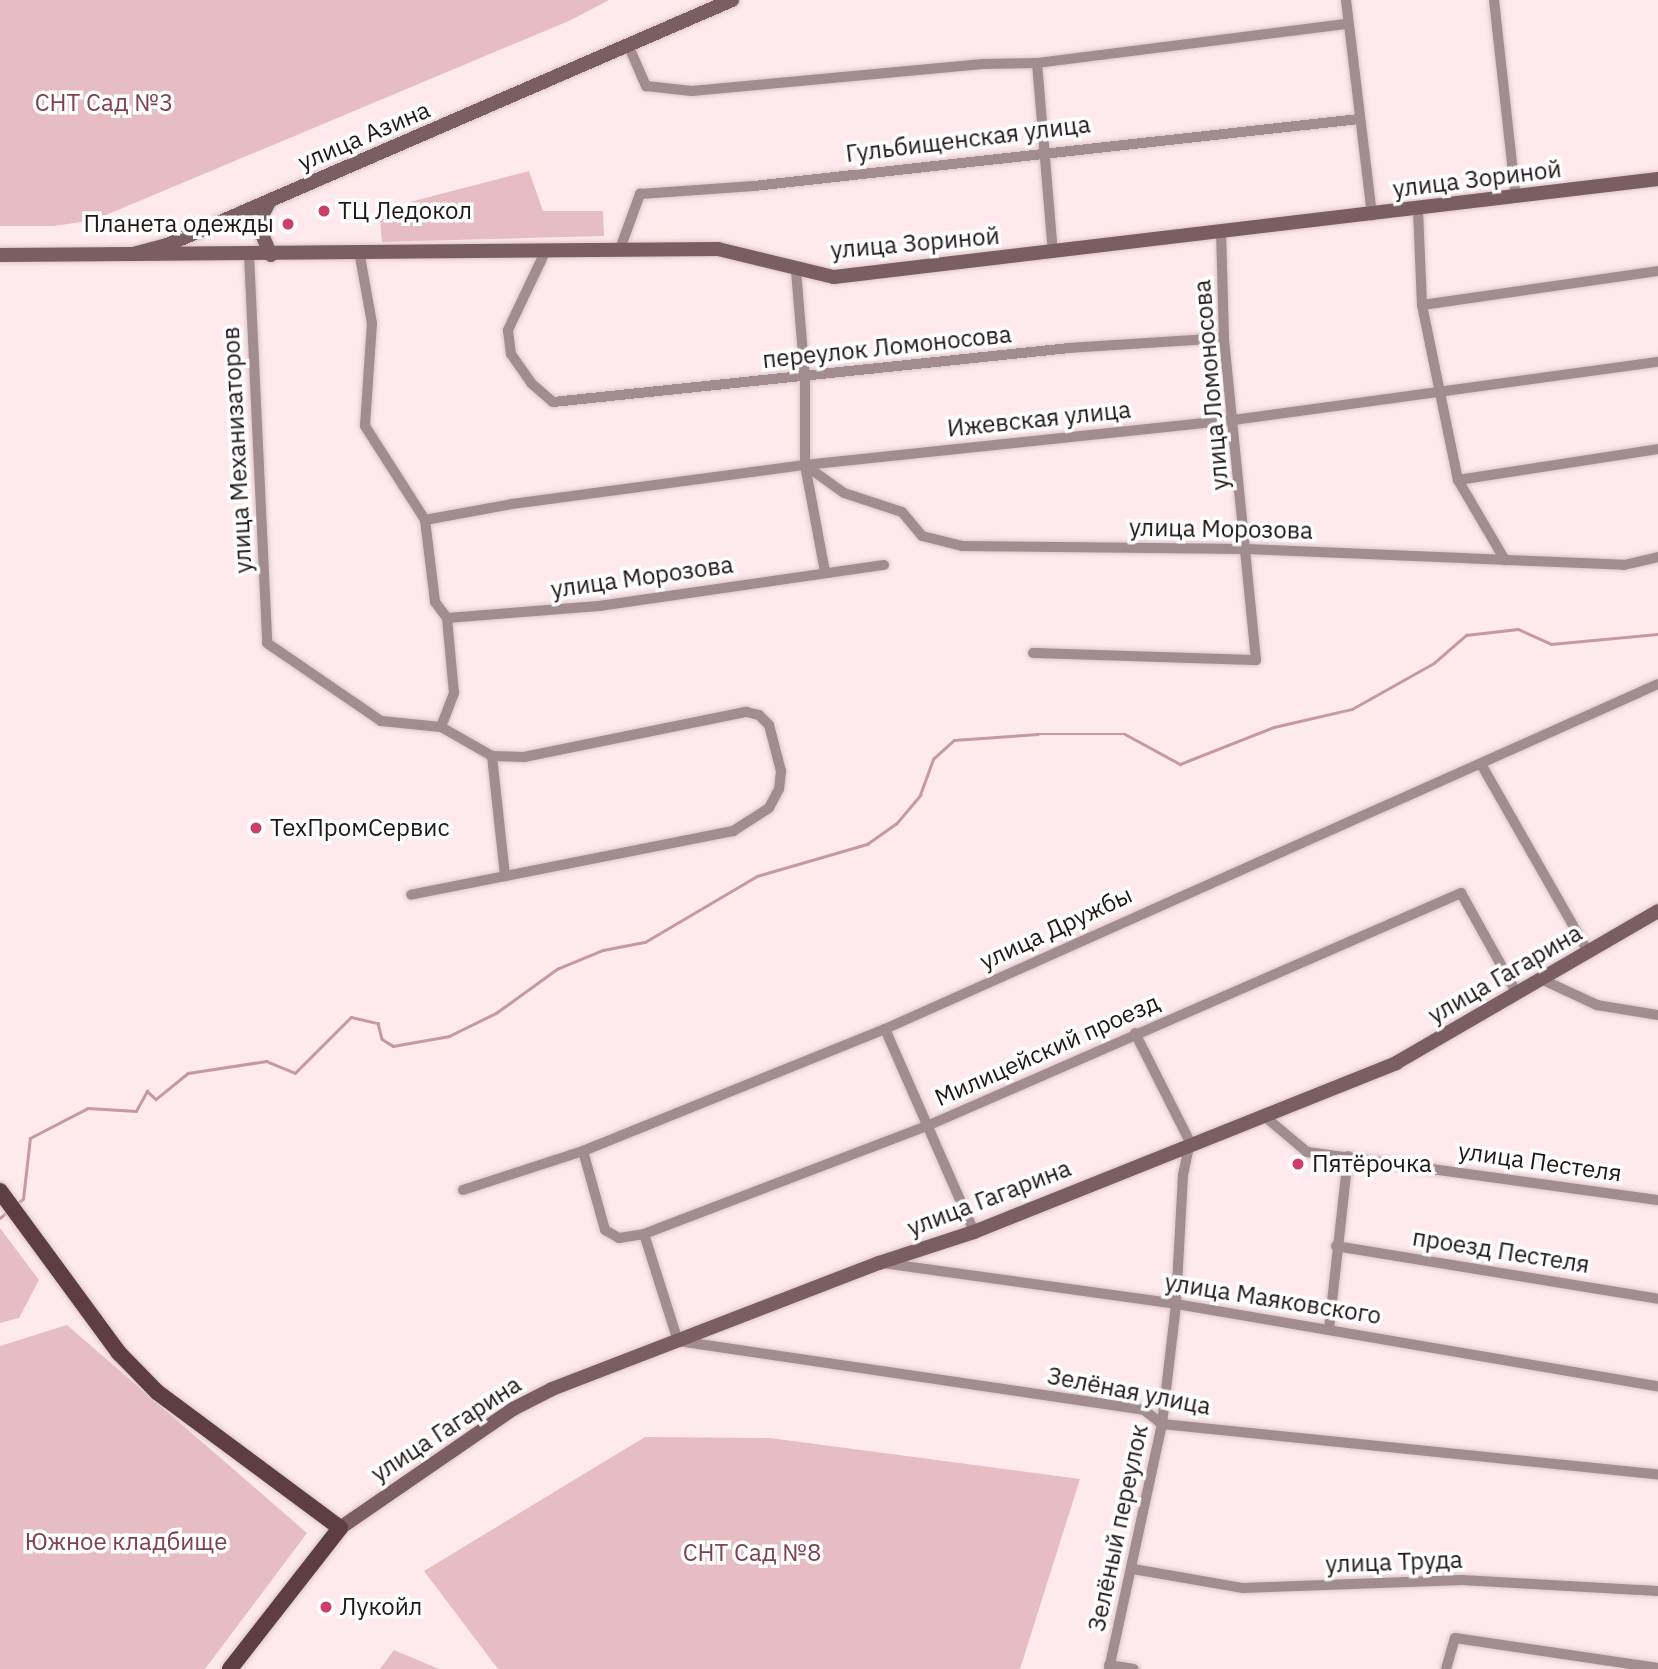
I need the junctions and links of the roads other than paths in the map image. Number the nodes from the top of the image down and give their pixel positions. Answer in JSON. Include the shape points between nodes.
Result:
{"nodes":[{"id":1,"x":732,"y":0,"type":"edge"},
{"id":2,"x":1346,"y":0,"type":"edge"},
{"id":3,"x":1494,"y":0,"type":"edge"},
{"id":4,"x":704,"y":6,"type":"edge"},
{"id":5,"x":1348,"y":24,"type":"junction"},
{"id":6,"x":629,"y":47,"type":"junction"},
{"id":7,"x":1037,"y":63,"type":"junction"},
{"id":8,"x":1359,"y":119,"type":"junction"},
{"id":9,"x":1042,"y":151,"type":"junction"},
{"id":10,"x":1658,"y":179,"type":"edge"},
{"id":11,"x":1516,"y":198,"type":"junction"},
{"id":12,"x":269,"y":202,"type":"junction"},
{"id":13,"x":1418,"y":210,"type":"junction"},
{"id":14,"x":1373,"y":215,"type":"junction"},
{"id":15,"x":1222,"y":232,"type":"junction"},
{"id":16,"x":620,"y":249,"type":"junction"},
{"id":17,"x":546,"y":250,"type":"junction"},
{"id":18,"x":359,"y":251,"type":"junction"},
{"id":19,"x":1053,"y":252,"type":"junction"},
{"id":20,"x":133,"y":254,"type":"junction"},
{"id":21,"x":0,"y":255,"type":"edge"},
{"id":22,"x":249,"y":255,"type":"junction"},
{"id":23,"x":271,"y":255,"type":"junction"},
{"id":24,"x":796,"y":271,"type":"junction"},
{"id":25,"x":1658,"y":271,"type":"edge"},
{"id":26,"x":1422,"y":306,"type":"junction"},
{"id":27,"x":1224,"y":338,"type":"junction"},
{"id":28,"x":1658,"y":362,"type":"edge"},
{"id":29,"x":805,"y":378,"type":"junction"},
{"id":30,"x":1440,"y":391,"type":"junction"},
{"id":31,"x":1233,"y":420,"type":"junction"},
{"id":32,"x":1658,"y":449,"type":"edge"},
{"id":33,"x":805,"y":465,"type":"junction"},
{"id":34,"x":1458,"y":480,"type":"junction"},
{"id":35,"x":425,"y":520,"type":"junction"},
{"id":36,"x":1247,"y":549,"type":"junction"},
{"id":37,"x":1658,"y":557,"type":"edge"},
{"id":38,"x":1504,"y":560,"type":"junction"},
{"id":39,"x":884,"y":565,"type":"dead end"},
{"id":40,"x":825,"y":572,"type":"junction"},
{"id":41,"x":447,"y":618,"type":"junction"},
{"id":42,"x":1033,"y":653,"type":"dead end"},
{"id":43,"x":1658,"y":684,"type":"edge"},
{"id":44,"x":441,"y":727,"type":"junction"},
{"id":45,"x":492,"y":756,"type":"junction"},
{"id":46,"x":1481,"y":764,"type":"junction"},
{"id":47,"x":505,"y":876,"type":"junction"},
{"id":48,"x":411,"y":895,"type":"dead end"},
{"id":49,"x":1658,"y":911,"type":"edge"},
{"id":50,"x":1589,"y":953,"type":"junction"},
{"id":51,"x":1541,"y":979,"type":"junction"},
{"id":52,"x":1516,"y":992,"type":"junction"},
{"id":53,"x":1658,"y":1015,"type":"edge"},
{"id":54,"x":885,"y":1029,"type":"junction"},
{"id":55,"x":1135,"y":1033,"type":"junction"},
{"id":56,"x":1263,"y":1115,"type":"junction"},
{"id":57,"x":927,"y":1126,"type":"junction"},
{"id":58,"x":1190,"y":1142,"type":"junction"},
{"id":59,"x":583,"y":1151,"type":"junction"},
{"id":60,"x":1348,"y":1156,"type":"junction"},
{"id":61,"x":463,"y":1189,"type":"dead end"},
{"id":62,"x":0,"y":1191,"type":"edge"},
{"id":63,"x":1658,"y":1200,"type":"edge"},
{"id":64,"x":974,"y":1232,"type":"junction"},
{"id":65,"x":644,"y":1234,"type":"junction"},
{"id":66,"x":1336,"y":1246,"type":"junction"},
{"id":67,"x":879,"y":1263,"type":"junction"},
{"id":68,"x":1658,"y":1299,"type":"edge"},
{"id":69,"x":1175,"y":1304,"type":"junction"},
{"id":70,"x":1329,"y":1329,"type":"junction"},
{"id":71,"x":678,"y":1341,"type":"junction"},
{"id":72,"x":1658,"y":1386,"type":"edge"},
{"id":73,"x":1162,"y":1424,"type":"junction"},
{"id":74,"x":1658,"y":1474,"type":"edge"},
{"id":75,"x":340,"y":1528,"type":"junction"},
{"id":76,"x":1133,"y":1569,"type":"junction"},
{"id":77,"x":1658,"y":1591,"type":"edge"},
{"id":78,"x":1109,"y":1667,"type":"edge"},
{"id":79,"x":1658,"y":1668,"type":"edge"},
{"id":80,"x":230,"y":1669,"type":"edge"},
{"id":81,"x":1134,"y":1669,"type":"edge"},
{"id":82,"x":1446,"y":1669,"type":"edge"}],
"edges":[{"from":1,"to":4,"type":"main road","name":"улица Азина"},
{"from":2,"to":5,"type":"street"},
{"from":3,"to":11,"type":"street"},
{"from":4,"to":6,"type":"main road","name":"улица Азина"},
{"from":5,"to":7,"type":"street"},
{"from":5,"to":8,"type":"street"},
{"from":6,"to":7,"type":"street","via":[[646,86],[692,92],[983,64]]},
{"from":6,"to":12,"type":"main road","name":"улица Азина"},
{"from":7,"to":9,"type":"street"},
{"from":8,"to":9,"type":"street","name":"Гульбищенская улица"},
{"from":8,"to":14,"type":"street"},
{"from":9,"to":16,"type":"street","name":"Гульбищенская улица","via":[[754,186],[640,194]]},
{"from":9,"to":19,"type":"street"},
{"from":10,"to":11,"type":"main road","name":"улица Зориной"},
{"from":11,"to":13,"type":"main road","name":"улица Зориной"},
{"from":12,"to":20,"type":"main road","name":"улица Азина","via":[[167,246]]},
{"from":12,"to":23,"type":"main road","via":[[261,218],[261,232]]},
{"from":13,"to":14,"type":"main road","name":"улица Зориной"},
{"from":13,"to":26,"type":"street"},
{"from":14,"to":15,"type":"main road","name":"улица Зориной"},
{"from":15,"to":19,"type":"main road","name":"улица Зориной"},
{"from":15,"to":27,"type":"street","name":"улица Ломоносова"},
{"from":16,"to":17,"type":"main road","name":"улица Зориной"},
{"from":16,"to":24,"type":"main road","name":"улица Зориной","via":[[718,249],[762,257]]},
{"from":17,"to":18,"type":"main road","name":"улица Зориной"},
{"from":17,"to":29,"type":"street","name":"переулок Ломоносова","via":[[508,330],[511,354],[531,383],[553,402]]},
{"from":18,"to":23,"type":"main road","name":"улица Зориной"},
{"from":18,"to":35,"type":"street","via":[[372,323],[365,426]]},
{"from":19,"to":24,"type":"main road","name":"улица Зориной","via":[[834,277]]},
{"from":20,"to":21,"type":"main road","name":"улица Азина"},
{"from":20,"to":22,"type":"main road","name":"улица Зориной"},
{"from":22,"to":23,"type":"main road","name":"улица Зориной"},
{"from":22,"to":44,"type":"street","name":"улица Механизаторов","via":[[267,643],[381,721]]},
{"from":24,"to":29,"type":"street"},
{"from":25,"to":26,"type":"street"},
{"from":26,"to":30,"type":"street"},
{"from":27,"to":29,"type":"street","name":"переулок Ломоносова","via":[[1069,348]]},
{"from":27,"to":31,"type":"street","name":"улица Ломоносова"},
{"from":28,"to":30,"type":"street","name":"Ижевская улица"},
{"from":29,"to":33,"type":"street"},
{"from":30,"to":31,"type":"street","name":"Ижевская улица"},
{"from":30,"to":34,"type":"street"},
{"from":31,"to":33,"type":"street","name":"Ижевская улица"},
{"from":31,"to":36,"type":"street","name":"улица Ломоносова"},
{"from":32,"to":34,"type":"street"},
{"from":33,"to":35,"type":"street","name":"Ижевская улица"},
{"from":33,"to":36,"type":"street","name":"улица Морозова","via":[[844,493],[902,512],[922,536],[962,546]]},
{"from":33,"to":40,"type":"street"},
{"from":34,"to":38,"type":"street"},
{"from":35,"to":41,"type":"street","via":[[435,601]]},
{"from":36,"to":38,"type":"street","name":"улица Морозова"},
{"from":36,"to":42,"type":"street","name":"улица Ломоносова","via":[[1256,660]]},
{"from":37,"to":38,"type":"street","name":"улица Морозова","via":[[1624,565]]},
{"from":39,"to":40,"type":"street","name":"улица Морозова"},
{"from":40,"to":41,"type":"street","name":"улица Морозова","via":[[599,606]]},
{"from":41,"to":44,"type":"street","via":[[454,693]]},
{"from":43,"to":46,"type":"street","name":"улица Дружбы"},
{"from":44,"to":45,"type":"street"},
{"from":45,"to":47,"type":"street"},
{"from":45,"to":47,"type":"street","via":[[524,757],[746,712],[759,715],[769,725],[780,771],[779,789],[769,808],[733,831]]},
{"from":46,"to":50,"type":"street"},
{"from":46,"to":54,"type":"street","name":"улица Дружбы"},
{"from":47,"to":48,"type":"street"},
{"from":49,"to":50,"type":"main road","name":"улица Гагарина"},
{"from":50,"to":51,"type":"main road","name":"улица Гагарина"},
{"from":51,"to":52,"type":"main road","name":"улица Гагарина"},
{"from":51,"to":53,"type":"street","via":[[1597,1005]]},
{"from":52,"to":55,"type":"street","name":"Милицейский проезд","via":[[1461,893]]},
{"from":52,"to":56,"type":"main road","name":"улица Гагарина","via":[[1396,1063]]},
{"from":54,"to":57,"type":"street"},
{"from":54,"to":59,"type":"street","name":"улица Дружбы"},
{"from":55,"to":57,"type":"street","name":"Милицейский проезд"},
{"from":55,"to":58,"type":"street"},
{"from":56,"to":58,"type":"main road","name":"улица Гагарина"},
{"from":56,"to":60,"type":"street","name":"улица Пестеля","via":[[1307,1152]]},
{"from":57,"to":64,"type":"street"},
{"from":57,"to":65,"type":"street","name":"Милицейский проезд"},
{"from":58,"to":64,"type":"main road","name":"улица Гагарина"},
{"from":58,"to":69,"type":"street","name":"Зелёный переулок","via":[[1183,1175]]},
{"from":59,"to":61,"type":"street","name":"улица Дружбы"},
{"from":59,"to":65,"type":"street","via":[[605,1230],[619,1238]]},
{"from":60,"to":63,"type":"street","name":"улица Пестеля"},
{"from":60,"to":66,"type":"street"},
{"from":62,"to":75,"type":"main road","via":[[119,1353],[157,1392]]},
{"from":64,"to":67,"type":"main road","name":"улица Гагарина"},
{"from":65,"to":71,"type":"street"},
{"from":66,"to":68,"type":"street","name":"проезд Пестеля"},
{"from":66,"to":70,"type":"street"},
{"from":67,"to":69,"type":"street","name":"улица Маяковского"},
{"from":67,"to":71,"type":"main road","name":"улица Гагарина"},
{"from":69,"to":70,"type":"street","name":"улица Маяковского"},
{"from":69,"to":73,"type":"street","name":"Зелёный переулок"},
{"from":70,"to":72,"type":"street","name":"улица Маяковского"},
{"from":71,"to":73,"type":"street","name":"Зелёная улица","via":[[1144,1410]]},
{"from":71,"to":75,"type":"main road","name":"улица Гагарина","via":[[513,1409]]},
{"from":73,"to":74,"type":"street","name":"Зелёная улица"},
{"from":73,"to":76,"type":"street","name":"Зелёный переулок"},
{"from":75,"to":80,"type":"main road"},
{"from":76,"to":77,"type":"street","name":"улица Труда","via":[[1243,1588],[1462,1580]]},
{"from":76,"to":78,"type":"street","name":"Зелёный переулок"},
{"from":78,"to":81,"type":"street"},
{"from":79,"to":82,"type":"street","via":[[1455,1638]]}]}
